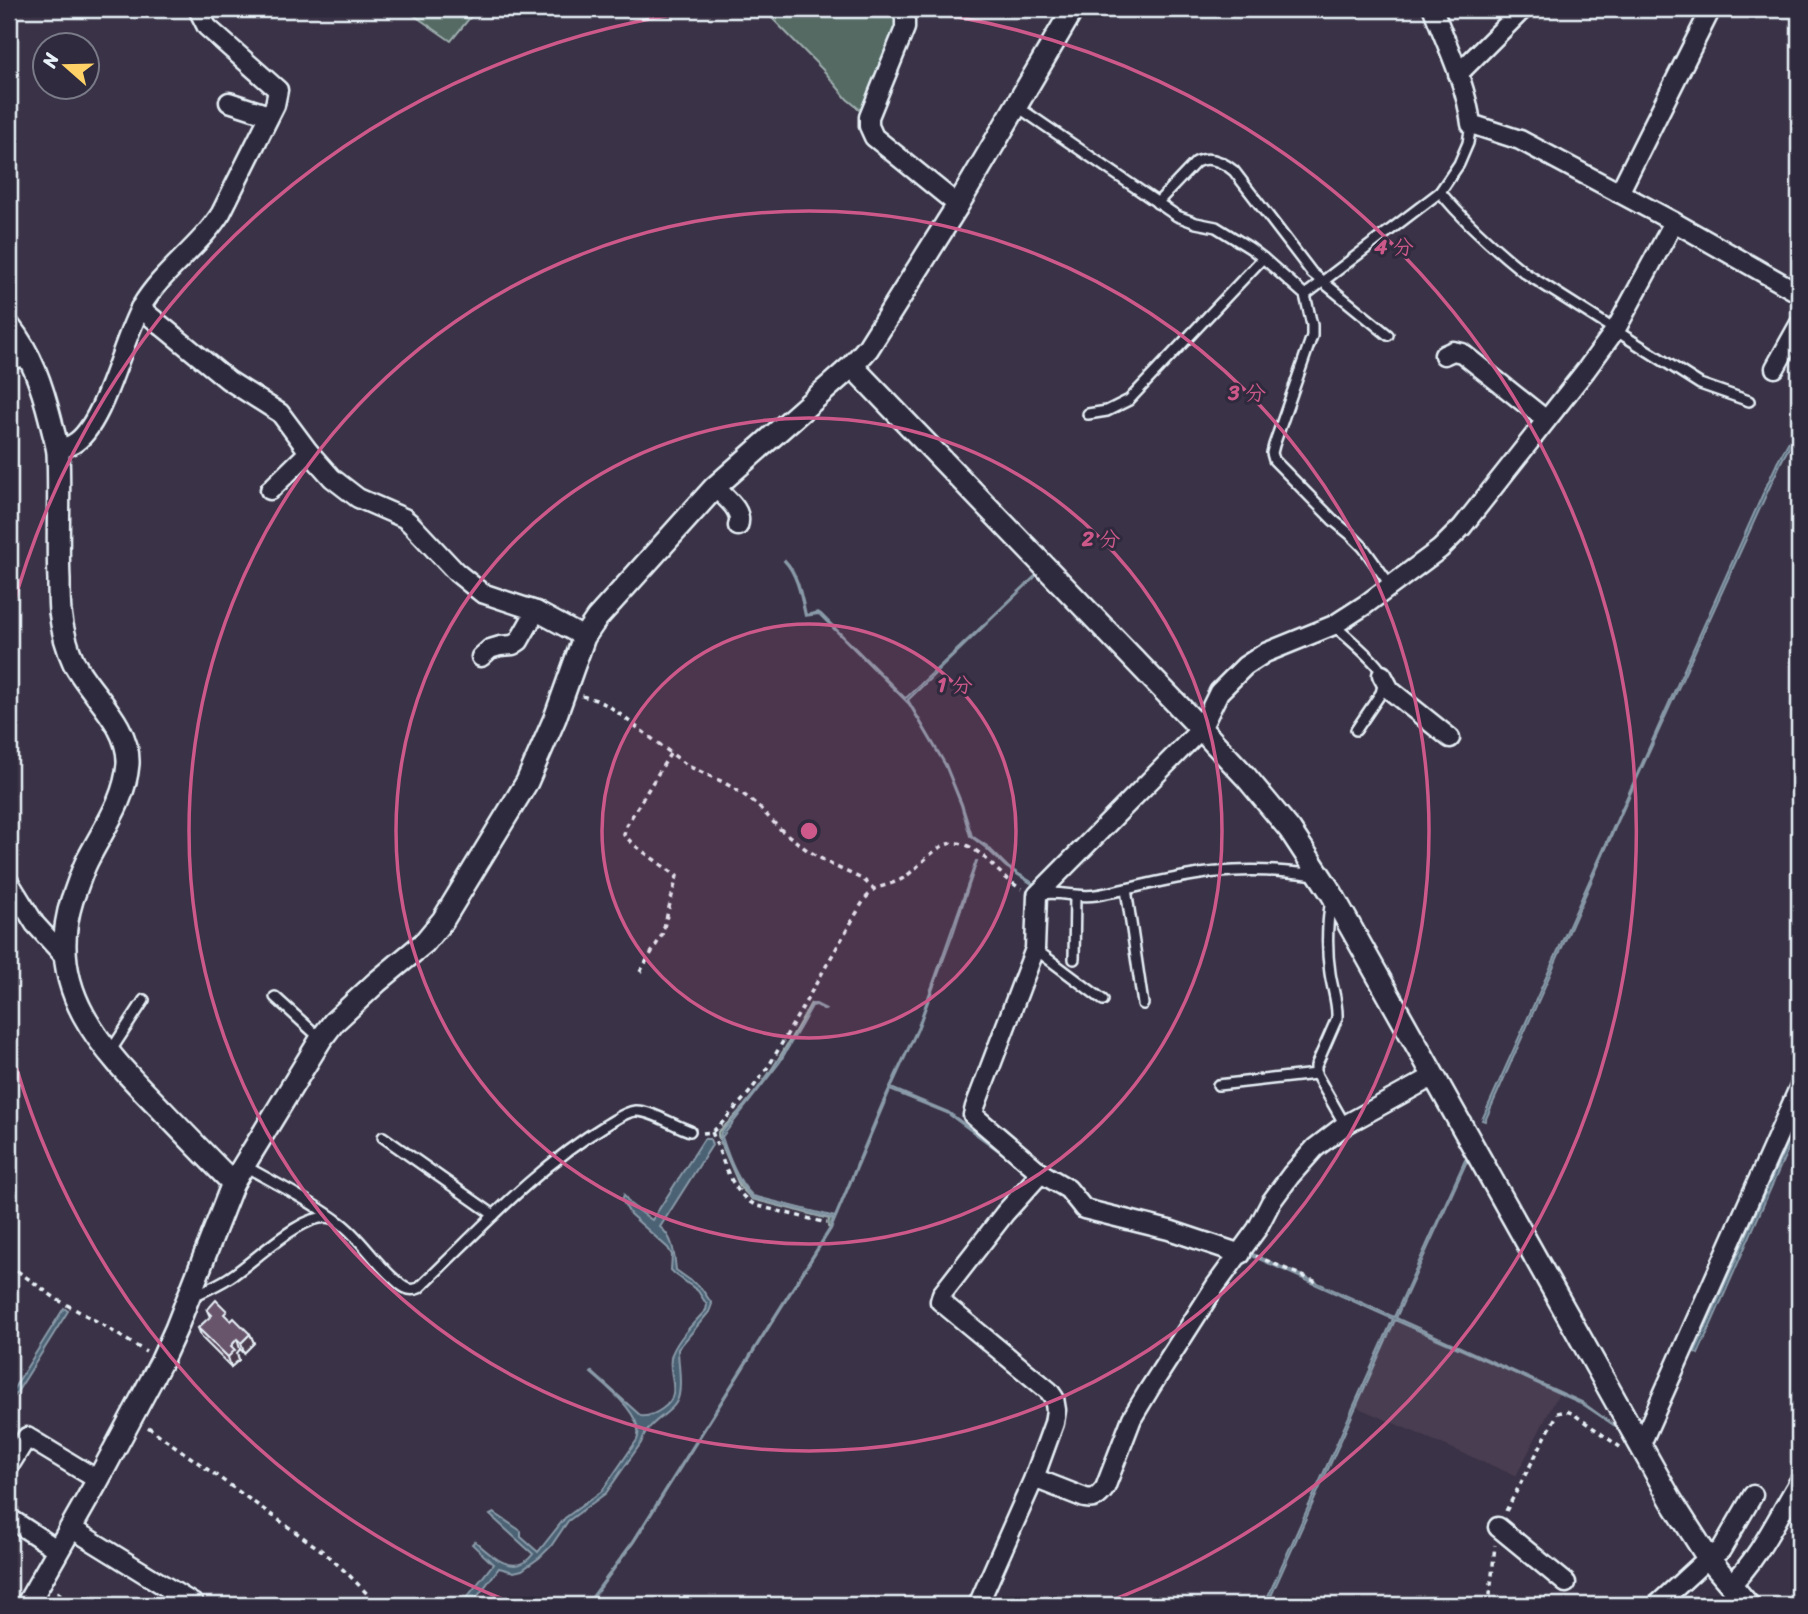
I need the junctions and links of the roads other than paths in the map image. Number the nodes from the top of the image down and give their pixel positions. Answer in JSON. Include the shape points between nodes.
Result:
{"nodes":[{"id":1,"x":198,"y":9,"type":"edge"},
{"id":2,"x":901,"y":9,"type":"edge"},
{"id":3,"x":1073,"y":9,"type":"edge"},
{"id":4,"x":1433,"y":9,"type":"edge"},
{"id":5,"x":1523,"y":9,"type":"edge"},
{"id":6,"x":1711,"y":9,"type":"edge"},
{"id":7,"x":1458,"y":74,"type":"junction"},
{"id":8,"x":229,"y":102,"type":"dead end"},
{"id":9,"x":1016,"y":106,"type":"junction"},
{"id":10,"x":269,"y":115,"type":"junction"},
{"id":11,"x":1471,"y":124,"type":"junction"},
{"id":12,"x":1440,"y":192,"type":"junction"},
{"id":13,"x":1619,"y":192,"type":"junction"},
{"id":14,"x":1157,"y":202,"type":"junction"},
{"id":15,"x":958,"y":205,"type":"junction"},
{"id":16,"x":1674,"y":222,"type":"junction"},
{"id":17,"x":1263,"y":258,"type":"junction"},
{"id":18,"x":1322,"y":281,"type":"junction"},
{"id":19,"x":1799,"y":293,"type":"edge"},
{"id":20,"x":1305,"y":295,"type":"junction"},
{"id":21,"x":140,"y":308,"type":"junction"},
{"id":22,"x":1799,"y":325,"type":"edge"},
{"id":23,"x":9,"y":326,"type":"edge"},
{"id":24,"x":1616,"y":329,"type":"junction"},
{"id":25,"x":1388,"y":335,"type":"dead end"},
{"id":26,"x":1444,"y":355,"type":"dead end"},
{"id":27,"x":19,"y":358,"type":"edge"},
{"id":28,"x":852,"y":366,"type":"junction"},
{"id":29,"x":1775,"y":368,"type":"dead end"},
{"id":30,"x":1749,"y":401,"type":"dead end"},
{"id":31,"x":1088,"y":414,"type":"dead end"},
{"id":32,"x":1546,"y":419,"type":"junction"},
{"id":33,"x":58,"y":450,"type":"junction"},
{"id":34,"x":309,"y":452,"type":"junction"},
{"id":35,"x":715,"y":487,"type":"junction"},
{"id":36,"x":270,"y":490,"type":"dead end"},
{"id":37,"x":738,"y":526,"type":"dead end"},
{"id":38,"x":1391,"y":586,"type":"junction"},
{"id":39,"x":536,"y":611,"type":"junction"},
{"id":40,"x":1334,"y":625,"type":"junction"},
{"id":41,"x":584,"y":637,"type":"junction"},
{"id":42,"x":481,"y":657,"type":"dead end"},
{"id":43,"x":1382,"y":675,"type":"junction"},
{"id":44,"x":1201,"y":729,"type":"junction"},
{"id":45,"x":1356,"y":730,"type":"dead end"},
{"id":46,"x":1450,"y":738,"type":"dead end"},
{"id":47,"x":9,"y":882,"type":"edge"},
{"id":48,"x":1326,"y":885,"type":"junction"},
{"id":49,"x":1126,"y":889,"type":"junction"},
{"id":50,"x":1037,"y":895,"type":"junction"},
{"id":51,"x":1075,"y":896,"type":"junction"},
{"id":52,"x":1035,"y":950,"type":"junction"},
{"id":53,"x":66,"y":958,"type":"junction"},
{"id":54,"x":1074,"y":960,"type":"dead end"},
{"id":55,"x":275,"y":998,"type":"dead end"},
{"id":56,"x":144,"y":1000,"type":"dead end"},
{"id":57,"x":1103,"y":1000,"type":"dead end"},
{"id":58,"x":1143,"y":1004,"type":"dead end"},
{"id":59,"x":321,"y":1039,"type":"junction"},
{"id":60,"x":109,"y":1054,"type":"junction"},
{"id":61,"x":1316,"y":1074,"type":"junction"},
{"id":62,"x":1434,"y":1076,"type":"junction"},
{"id":63,"x":1218,"y":1085,"type":"dead end"},
{"id":64,"x":1799,"y":1087,"type":"edge"},
{"id":65,"x":1345,"y":1125,"type":"junction"},
{"id":66,"x":690,"y":1130,"type":"road end"},
{"id":67,"x":383,"y":1137,"type":"dead end"},
{"id":68,"x":1041,"y":1172,"type":"junction"},
{"id":69,"x":239,"y":1174,"type":"junction"},
{"id":70,"x":494,"y":1215,"type":"junction"},
{"id":71,"x":334,"y":1218,"type":"junction"},
{"id":72,"x":1246,"y":1255,"type":"junction"},
{"id":73,"x":186,"y":1299,"type":"junction"},
{"id":74,"x":1632,"y":1447,"type":"junction"},
{"id":75,"x":9,"y":1466,"type":"edge"},
{"id":76,"x":1034,"y":1478,"type":"junction"},
{"id":77,"x":98,"y":1480,"type":"junction"},
{"id":78,"x":1799,"y":1482,"type":"edge"},
{"id":79,"x":1753,"y":1495,"type":"dead end"},
{"id":80,"x":9,"y":1518,"type":"edge"},
{"id":81,"x":1498,"y":1527,"type":"road end"},
{"id":82,"x":71,"y":1528,"type":"junction"},
{"id":83,"x":58,"y":1550,"type":"junction"},
{"id":84,"x":1709,"y":1558,"type":"junction"},
{"id":85,"x":1566,"y":1583,"type":"dead end"},
{"id":86,"x":1737,"y":1593,"type":"edge"},
{"id":87,"x":194,"y":1604,"type":"edge"},
{"id":88,"x":27,"y":1605,"type":"edge"},
{"id":89,"x":978,"y":1605,"type":"edge"},
{"id":90,"x":1657,"y":1605,"type":"edge"}],
"edges":[{"from":1,"to":10,"type":"street","via":[[207,27],[278,90]]},
{"from":2,"to":15,"type":"street","via":[[905,28],[869,126],[874,137]]},
{"from":3,"to":9,"type":"street"},
{"from":4,"to":7,"type":"street"},
{"from":5,"to":7,"type":"street"},
{"from":6,"to":13,"type":"street"},
{"from":7,"to":11,"type":"street"},
{"from":8,"to":10,"type":"street"},
{"from":9,"to":14,"type":"lane"},
{"from":9,"to":15,"type":"street"},
{"from":10,"to":21,"type":"street","via":[[211,229]]},
{"from":11,"to":12,"type":"lane","via":[[1459,164]]},
{"from":11,"to":13,"type":"street","via":[[1520,140]]},
{"from":12,"to":18,"type":"lane"},
{"from":12,"to":24,"type":"lane","via":[[1525,272]]},
{"from":13,"to":16,"type":"street"},
{"from":14,"to":17,"type":"lane","via":[[1177,216],[1216,227]]},
{"from":14,"to":18,"type":"lane","via":[[1201,159],[1225,164]]},
{"from":15,"to":28,"type":"street","via":[[880,333]]},
{"from":16,"to":19,"type":"street"},
{"from":16,"to":24,"type":"street"},
{"from":17,"to":20,"type":"lane"},
{"from":17,"to":31,"type":"lane","via":[[1129,400]]},
{"from":18,"to":20,"type":"lane"},
{"from":18,"to":25,"type":"lane"},
{"from":20,"to":38,"type":"lane","via":[[1312,336],[1274,445],[1274,460],[1363,547]]},
{"from":21,"to":33,"type":"street","via":[[97,415],[74,444]]},
{"from":21,"to":34,"type":"street","via":[[228,380],[280,413]]},
{"from":22,"to":29,"type":"street"},
{"from":23,"to":27,"type":"street"},
{"from":24,"to":30,"type":"lane","via":[[1700,384]]},
{"from":24,"to":32,"type":"street"},
{"from":26,"to":32,"type":"street","via":[[1462,353]]},
{"from":27,"to":33,"type":"street","via":[[47,406]]},
{"from":28,"to":35,"type":"street"},
{"from":28,"to":44,"type":"street"},
{"from":32,"to":38,"type":"street","via":[[1462,527],[1440,550]]},
{"from":33,"to":53,"type":"street","via":[[60,611],[75,663],[116,722],[128,761],[120,802],[86,862],[72,902],[65,931]]},
{"from":34,"to":36,"type":"street"},
{"from":34,"to":39,"type":"street","via":[[358,498],[404,518],[482,593]]},
{"from":35,"to":37,"type":"street","via":[[738,512]]},
{"from":35,"to":41,"type":"street","via":[[611,600]]},
{"from":38,"to":40,"type":"street"},
{"from":39,"to":41,"type":"street"},
{"from":39,"to":42,"type":"street","via":[[519,641],[490,649]]},
{"from":40,"to":43,"type":"lane"},
{"from":40,"to":44,"type":"street","via":[[1245,666],[1219,691]]},
{"from":41,"to":59,"type":"street","via":[[527,782],[443,920],[424,943],[334,1021]]},
{"from":43,"to":45,"type":"lane","via":[[1381,693]]},
{"from":43,"to":46,"type":"street","via":[[1390,690]]},
{"from":44,"to":48,"type":"street","via":[[1290,830]]},
{"from":44,"to":50,"type":"street"},
{"from":47,"to":53,"type":"street","via":[[35,924]]},
{"from":48,"to":49,"type":"lane","via":[[1302,873],[1219,872]]},
{"from":48,"to":61,"type":"lane","via":[[1327,944],[1338,1010]]},
{"from":48,"to":62,"type":"street"},
{"from":49,"to":51,"type":"lane"},
{"from":49,"to":58,"type":"lane"},
{"from":50,"to":51,"type":"lane"},
{"from":50,"to":52,"type":"street"},
{"from":51,"to":54,"type":"lane"},
{"from":52,"to":57,"type":"lane"},
{"from":52,"to":68,"type":"street","via":[[973,1115]]},
{"from":53,"to":60,"type":"street","via":[[76,1000]]},
{"from":55,"to":59,"type":"lane"},
{"from":56,"to":60,"type":"lane"},
{"from":59,"to":69,"type":"street"},
{"from":60,"to":69,"type":"street"},
{"from":61,"to":63,"type":"lane"},
{"from":61,"to":65,"type":"lane"},
{"from":62,"to":65,"type":"street"},
{"from":62,"to":74,"type":"street"},
{"from":64,"to":74,"type":"street"},
{"from":65,"to":72,"type":"street","via":[[1315,1147],[1290,1175],[1271,1202]]},
{"from":66,"to":70,"type":"lane","via":[[644,1112],[627,1113],[589,1135]]},
{"from":67,"to":70,"type":"lane"},
{"from":68,"to":72,"type":"street","via":[[1068,1189],[1088,1211],[1195,1237]]},
{"from":68,"to":76,"type":"street","via":[[940,1301],[1054,1398],[1054,1423]]},
{"from":69,"to":71,"type":"lane","via":[[290,1189]]},
{"from":69,"to":73,"type":"street"},
{"from":70,"to":71,"type":"lane","via":[[411,1291],[381,1268]]},
{"from":71,"to":73,"type":"lane","via":[[319,1217],[298,1227],[229,1278]]},
{"from":72,"to":76,"type":"street","via":[[1216,1285],[1150,1388],[1099,1496],[1085,1498]]},
{"from":73,"to":77,"type":"street","via":[[161,1362]]},
{"from":74,"to":84,"type":"street"},
{"from":75,"to":77,"type":"street","via":[[27,1437]]},
{"from":76,"to":89,"type":"street"},
{"from":77,"to":82,"type":"street"},
{"from":78,"to":86,"type":"street","via":[[1739,1577]]},
{"from":79,"to":84,"type":"street","via":[[1721,1550]]},
{"from":80,"to":83,"type":"street"},
{"from":81,"to":85,"type":"street"},
{"from":82,"to":83,"type":"street"},
{"from":82,"to":87,"type":"street"},
{"from":83,"to":88,"type":"street"},
{"from":84,"to":86,"type":"street"},
{"from":84,"to":90,"type":"street"}]}
